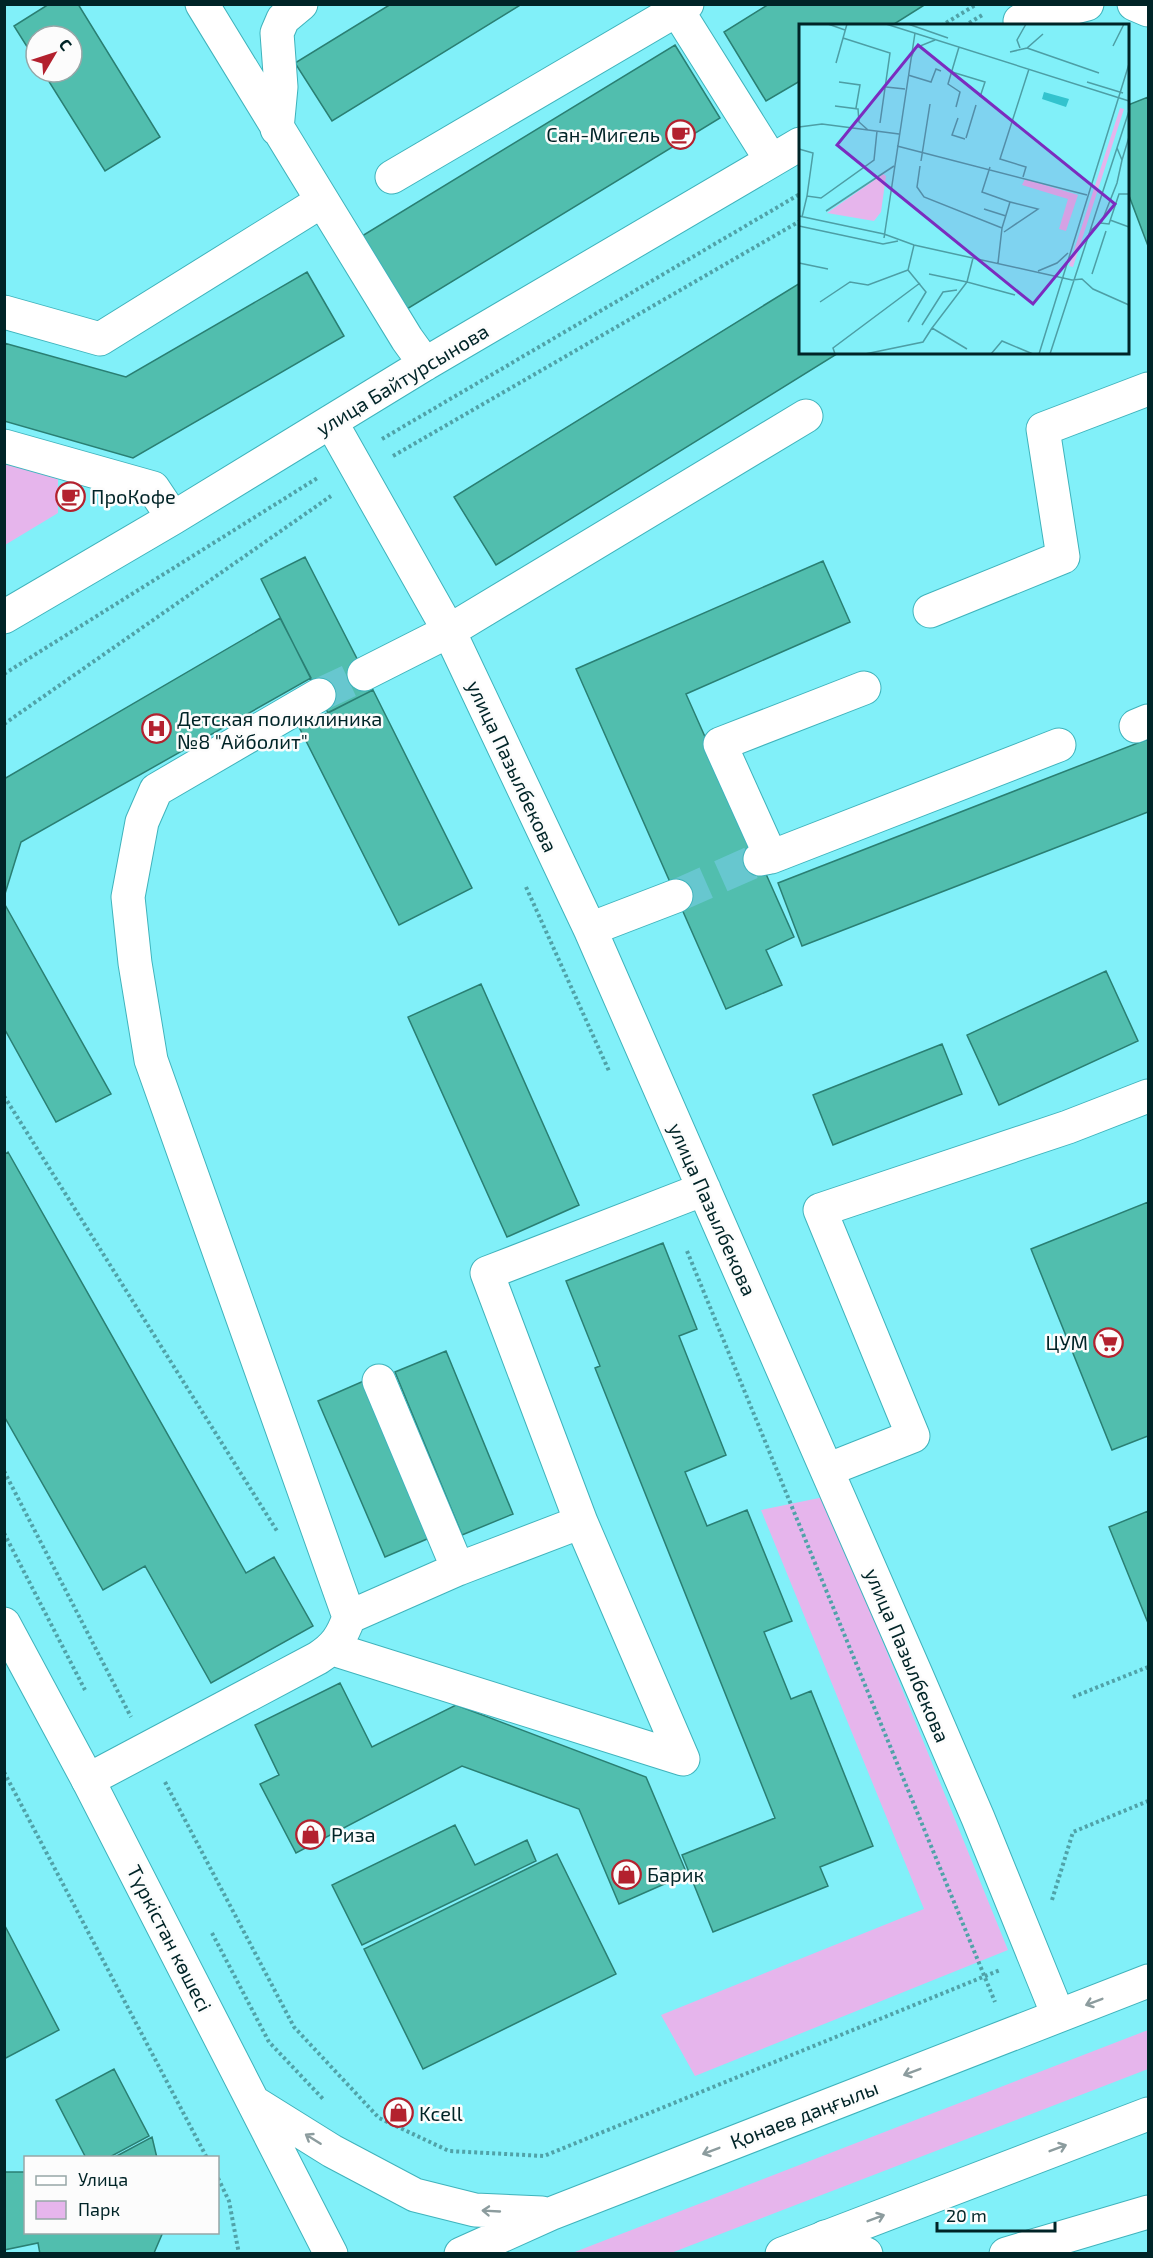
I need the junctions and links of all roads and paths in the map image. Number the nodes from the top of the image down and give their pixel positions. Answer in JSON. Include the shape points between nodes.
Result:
{"nodes":[{"id":1,"x":202,"y":4,"type":"edge"},
{"id":2,"x":301,"y":4,"type":"edge"},
{"id":3,"x":976,"y":4,"type":"edge"},
{"id":4,"x":1049,"y":4,"type":"edge"},
{"id":5,"x":1087,"y":4,"type":"edge"},
{"id":6,"x":1134,"y":4,"type":"edge"},
{"id":7,"x":682,"y":7,"type":"edge"},
{"id":8,"x":1149,"y":10,"type":"edge"},
{"id":9,"x":1016,"y":23,"type":"edge"},
{"id":10,"x":944,"y":24,"type":"edge"},
{"id":11,"x":278,"y":129,"type":"junction"},
{"id":12,"x":799,"y":145,"type":"edge"},
{"id":13,"x":771,"y":160,"type":"junction"},
{"id":14,"x":392,"y":177,"type":"dead end"},
{"id":15,"x":799,"y":195,"type":"edge"},
{"id":16,"x":322,"y":201,"type":"junction"},
{"id":17,"x":4,"y":312,"type":"edge"},
{"id":18,"x":425,"y":364,"type":"junction"},
{"id":19,"x":1149,"y":389,"type":"edge"},
{"id":20,"x":806,"y":416,"type":"dead end"},
{"id":21,"x":330,"y":422,"type":"junction"},
{"id":22,"x":4,"y":446,"type":"edge"},
{"id":23,"x":350,"y":458,"type":"junction"},
{"id":24,"x":332,"y":495,"type":"dead end"},
{"id":25,"x":338,"y":505,"type":"dead end"},
{"id":26,"x":173,"y":518,"type":"junction"},
{"id":27,"x":930,"y":611,"type":"dead end"},
{"id":28,"x":4,"y":617,"type":"edge"},
{"id":29,"x":449,"y":631,"type":"junction"},
{"id":30,"x":4,"y":674,"type":"edge"},
{"id":31,"x":364,"y":674,"type":"tunnel mouth"},
{"id":32,"x":864,"y":688,"type":"dead end"},
{"id":33,"x":319,"y":695,"type":"tunnel mouth"},
{"id":34,"x":1059,"y":745,"type":"dead end"},
{"id":35,"x":526,"y":887,"type":"dead end"},
{"id":36,"x":676,"y":896,"type":"tunnel mouth"},
{"id":37,"x":590,"y":929,"type":"junction"},
{"id":38,"x":609,"y":1073,"type":"dead end"},
{"id":39,"x":4,"y":1096,"type":"edge"},
{"id":40,"x":1149,"y":1096,"type":"edge"},
{"id":41,"x":704,"y":1190,"type":"junction"},
{"id":42,"x":668,"y":1204,"type":"junction"},
{"id":43,"x":379,"y":1381,"type":"dead end"},
{"id":44,"x":827,"y":1470,"type":"junction"},
{"id":45,"x":4,"y":1471,"type":"edge"},
{"id":46,"x":581,"y":1522,"type":"junction"},
{"id":47,"x":4,"y":1533,"type":"edge"},
{"id":48,"x":279,"y":1535,"type":"dead end"},
{"id":49,"x":458,"y":1569,"type":"junction"},
{"id":50,"x":349,"y":1617,"type":"junction"},
{"id":51,"x":4,"y":1624,"type":"edge"},
{"id":52,"x":333,"y":1649,"type":"junction"},
{"id":53,"x":1149,"y":1667,"type":"edge"},
{"id":54,"x":1073,"y":1697,"type":"dead end"},
{"id":55,"x":90,"y":1700,"type":"dead end"},
{"id":56,"x":147,"y":1749,"type":"junction"},
{"id":57,"x":4,"y":1772,"type":"edge"},
{"id":58,"x":88,"y":1780,"type":"junction"},
{"id":59,"x":1149,"y":1801,"type":"edge"},
{"id":60,"x":1052,"y":1900,"type":"dead end"},
{"id":61,"x":209,"y":1928,"type":"dead end"},
{"id":62,"x":1040,"y":1970,"type":"junction"},
{"id":63,"x":984,"y":1976,"type":"junction"},
{"id":64,"x":1149,"y":1981,"type":"edge"},
{"id":65,"x":996,"y":2003,"type":"junction"},
{"id":66,"x":984,"y":2007,"type":"dead end"},
{"id":67,"x":1058,"y":2015,"type":"junction"},
{"id":68,"x":255,"y":2103,"type":"junction"},
{"id":69,"x":330,"y":2107,"type":"dead end"},
{"id":70,"x":1149,"y":2114,"type":"edge"},
{"id":71,"x":206,"y":2156,"type":"edge"},
{"id":72,"x":219,"y":2180,"type":"edge"},
{"id":73,"x":1149,"y":2212,"type":"edge"},
{"id":74,"x":550,"y":2214,"type":"junction"},
{"id":75,"x":825,"y":2237,"type":"junction"},
{"id":76,"x":239,"y":2253,"type":"edge"},
{"id":77,"x":330,"y":2253,"type":"edge"},
{"id":78,"x":461,"y":2253,"type":"edge"},
{"id":79,"x":782,"y":2253,"type":"edge"},
{"id":80,"x":866,"y":2253,"type":"edge"},
{"id":81,"x":1006,"y":2253,"type":"edge"}],
"edges":[{"from":1,"to":11,"type":"street"},
{"from":2,"to":11,"type":"street","via":[[283,19],[277,33],[281,87]]},
{"from":3,"to":10,"type":"path"},
{"from":4,"to":9,"type":"street"},
{"from":5,"to":9,"type":"street"},
{"from":6,"to":8,"type":"street"},
{"from":7,"to":13,"type":"street"},
{"from":7,"to":14,"type":"street"},
{"from":11,"to":16,"type":"street"},
{"from":12,"to":13,"type":"street","name":"улица Байтурсынова"},
{"from":13,"to":18,"type":"street","name":"улица Байтурсынова"},
{"from":15,"to":23,"type":"path"},
{"from":16,"to":17,"type":"street","via":[[100,339]]},
{"from":16,"to":18,"type":"street"},
{"from":18,"to":21,"type":"street","name":"улица Байтурсынова"},
{"from":19,"to":27,"type":"street","via":[[1043,429],[1063,557]]},
{"from":20,"to":29,"type":"street"},
{"from":21,"to":23,"type":"street","name":"улица Пазылбекова"},
{"from":21,"to":26,"type":"street","name":"улица Байтурсынова"},
{"from":22,"to":26,"type":"street","via":[[153,488]]},
{"from":23,"to":29,"type":"street","name":"улица Пазылбекова"},
{"from":23,"to":30,"type":"path"},
{"from":24,"to":25,"type":"path"},
{"from":26,"to":28,"type":"street","name":"улица Байтурсынова"},
{"from":29,"to":31,"type":"street"},
{"from":29,"to":37,"type":"street","name":"улица Пазылбекова"},
{"from":32,"to":34,"type":"street","via":[[720,744],[765,858]]},
{"from":33,"to":50,"type":"street","via":[[156,790],[142,822],[128,897],[151,1060]]},
{"from":35,"to":38,"type":"path"},
{"from":36,"to":37,"type":"street"},
{"from":37,"to":41,"type":"street","name":"улица Пазылбекова"},
{"from":39,"to":48,"type":"path"},
{"from":40,"to":44,"type":"street","via":[[820,1210],[913,1436]]},
{"from":41,"to":42,"type":"street"},
{"from":41,"to":44,"type":"street","name":"улица Пазылбекова"},
{"from":42,"to":46,"type":"street","via":[[487,1273]]},
{"from":42,"to":63,"type":"path"},
{"from":43,"to":49,"type":"street"},
{"from":44,"to":62,"type":"street","name":"улица Пазылбекова","via":[[974,1807]]},
{"from":45,"to":56,"type":"path"},
{"from":46,"to":49,"type":"street"},
{"from":46,"to":52,"type":"street","via":[[683,1759]]},
{"from":47,"to":55,"type":"path"},
{"from":49,"to":50,"type":"street"},
{"from":50,"to":52,"type":"street"},
{"from":51,"to":58,"type":"street","name":"Түркістан көшесі"},
{"from":52,"to":56,"type":"street"},
{"from":53,"to":54,"type":"path"},
{"from":56,"to":58,"type":"street"},
{"from":56,"to":63,"type":"path","via":[[294,2027],[379,2118],[449,2151],[544,2156]]},
{"from":57,"to":71,"type":"path"},
{"from":58,"to":68,"type":"street","name":"Түркістан көшесі"},
{"from":59,"to":60,"type":"path","via":[[1073,1832]]},
{"from":61,"to":69,"type":"path","via":[[269,2042]]},
{"from":62,"to":63,"type":"path"},
{"from":62,"to":65,"type":"path"},
{"from":62,"to":67,"type":"street","name":"улица Пазылбекова"},
{"from":63,"to":65,"type":"path"},
{"from":64,"to":67,"type":"street","name":"Қонаев даңғылы","one_way":true},
{"from":65,"to":66,"type":"path"},
{"from":67,"to":74,"type":"street","name":"Қонаев даңғылы","one_way":true},
{"from":74,"to":68,"type":"street","one_way":true,"via":[[475,2210],[415,2196]]},
{"from":68,"to":77,"type":"street","name":"Түркістан көшесі"},
{"from":75,"to":70,"type":"street","one_way":true},
{"from":72,"to":76,"type":"path","via":[[229,2201]]},
{"from":73,"to":81,"type":"street"},
{"from":74,"to":78,"type":"street","name":"Қонаев даңғылы"},
{"from":75,"to":79,"type":"street"},
{"from":75,"to":80,"type":"street"}]}
